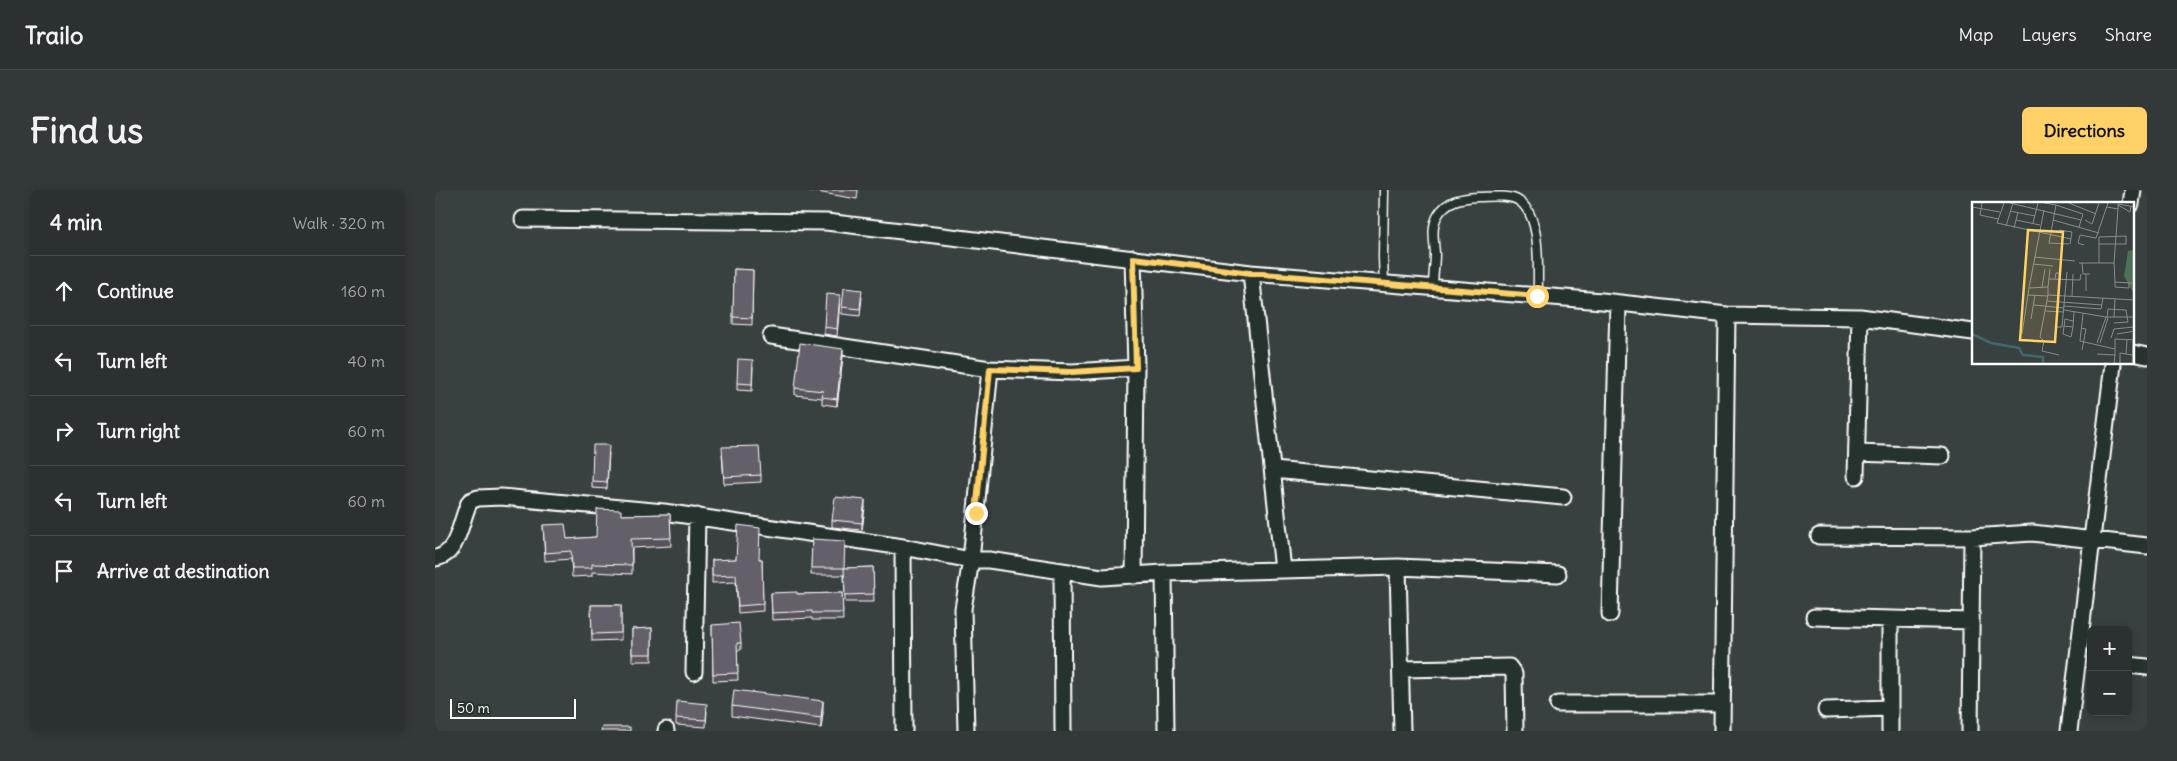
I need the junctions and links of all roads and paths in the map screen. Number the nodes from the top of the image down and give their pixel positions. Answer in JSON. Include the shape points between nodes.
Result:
{"nodes":[{"id":1,"x":1384,"y":190,"type":"edge"},
{"id":2,"x":523,"y":219,"type":"dead end"},
{"id":3,"x":1133,"y":258,"type":"junction"},
{"id":4,"x":1251,"y":273,"type":"junction"},
{"id":5,"x":1385,"y":283,"type":"junction"},
{"id":6,"x":1433,"y":288,"type":"junction"},
{"id":7,"x":1537,"y":296,"type":"junction"},
{"id":8,"x":1618,"y":304,"type":"junction"},
{"id":9,"x":1727,"y":315,"type":"junction"},
{"id":10,"x":1860,"y":318,"type":"junction"},
{"id":11,"x":1972,"y":332,"type":"edge"},
{"id":12,"x":771,"y":336,"type":"dead end"},
{"id":13,"x":2113,"y":365,"type":"edge"},
{"id":14,"x":1136,"y":368,"type":"junction"},
{"id":15,"x":990,"y":369,"type":"junction"},
{"id":16,"x":1857,"y":453,"type":"junction"},
{"id":17,"x":1942,"y":456,"type":"dead end"},
{"id":18,"x":1273,"y":470,"type":"junction"},
{"id":19,"x":1856,"y":476,"type":"dead end"},
{"id":20,"x":1563,"y":497,"type":"dead end"},
{"id":21,"x":697,"y":516,"type":"junction"},
{"id":22,"x":1819,"y":536,"type":"dead end"},
{"id":23,"x":1973,"y":537,"type":"junction"},
{"id":24,"x":2093,"y":539,"type":"junction"},
{"id":25,"x":2147,"y":546,"type":"edge"},
{"id":26,"x":903,"y":547,"type":"junction"},
{"id":27,"x":435,"y":558,"type":"edge"},
{"id":28,"x":971,"y":560,"type":"junction"},
{"id":29,"x":1398,"y":567,"type":"junction"},
{"id":30,"x":1283,"y":570,"type":"junction"},
{"id":31,"x":1062,"y":571,"type":"junction"},
{"id":32,"x":1164,"y":573,"type":"junction"},
{"id":33,"x":1558,"y":574,"type":"dead end"},
{"id":34,"x":1134,"y":576,"type":"junction"},
{"id":35,"x":1610,"y":614,"type":"dead end"},
{"id":36,"x":1814,"y":617,"type":"dead end"},
{"id":37,"x":1891,"y":619,"type":"junction"},
{"id":38,"x":1971,"y":621,"type":"junction"},
{"id":39,"x":2084,"y":660,"type":"edge"},
{"id":40,"x":2132,"y":665,"type":"edge"},
{"id":41,"x":2147,"y":667,"type":"edge"},
{"id":42,"x":1401,"y":669,"type":"junction"},
{"id":43,"x":695,"y":672,"type":"dead end"},
{"id":44,"x":1558,"y":704,"type":"dead end"},
{"id":45,"x":1722,"y":704,"type":"junction"},
{"id":46,"x":1890,"y":708,"type":"junction"},
{"id":47,"x":1826,"y":710,"type":"dead end"},
{"id":48,"x":904,"y":731,"type":"edge"},
{"id":49,"x":966,"y":731,"type":"edge"},
{"id":50,"x":1063,"y":731,"type":"edge"},
{"id":51,"x":1166,"y":731,"type":"edge"},
{"id":52,"x":1402,"y":731,"type":"edge"},
{"id":53,"x":1515,"y":731,"type":"edge"},
{"id":54,"x":1722,"y":731,"type":"edge"},
{"id":55,"x":1890,"y":731,"type":"edge"},
{"id":56,"x":1970,"y":731,"type":"edge"},
{"id":57,"x":2069,"y":731,"type":"edge"}],
"edges":[{"from":1,"to":5,"type":"lane"},
{"from":2,"to":3,"type":"street","via":[[826,222]]},
{"from":3,"to":4,"type":"street"},
{"from":3,"to":14,"type":"street"},
{"from":4,"to":5,"type":"street"},
{"from":4,"to":18,"type":"street"},
{"from":5,"to":6,"type":"street"},
{"from":6,"to":7,"type":"street"},
{"from":6,"to":7,"type":"lane","via":[[1433,235],[1437,216],[1449,203],[1463,198],[1499,197],[1518,200],[1529,212],[1536,232]]},
{"from":7,"to":8,"type":"street"},
{"from":8,"to":9,"type":"street"},
{"from":8,"to":35,"type":"street"},
{"from":9,"to":10,"type":"street"},
{"from":9,"to":45,"type":"street"},
{"from":10,"to":11,"type":"street"},
{"from":10,"to":16,"type":"street"},
{"from":12,"to":15,"type":"street"},
{"from":13,"to":24,"type":"street"},
{"from":14,"to":15,"type":"street","via":[[1072,372]]},
{"from":14,"to":34,"type":"street"},
{"from":15,"to":28,"type":"street"},
{"from":16,"to":17,"type":"street"},
{"from":16,"to":19,"type":"street"},
{"from":18,"to":20,"type":"street"},
{"from":18,"to":30,"type":"street"},
{"from":21,"to":26,"type":"street"},
{"from":21,"to":27,"type":"street","via":[[501,497],[478,498],[466,509],[449,553]]},
{"from":21,"to":43,"type":"street"},
{"from":22,"to":23,"type":"street"},
{"from":23,"to":24,"type":"street","via":[[2032,533]]},
{"from":23,"to":38,"type":"street"},
{"from":24,"to":25,"type":"street"},
{"from":24,"to":39,"type":"street"},
{"from":26,"to":28,"type":"street"},
{"from":26,"to":48,"type":"street"},
{"from":28,"to":31,"type":"street"},
{"from":28,"to":49,"type":"street","via":[[963,609]]},
{"from":29,"to":30,"type":"street"},
{"from":29,"to":33,"type":"street"},
{"from":29,"to":42,"type":"street"},
{"from":30,"to":32,"type":"street"},
{"from":31,"to":34,"type":"street","via":[[1102,577]]},
{"from":31,"to":50,"type":"street"},
{"from":32,"to":34,"type":"street"},
{"from":32,"to":51,"type":"street"},
{"from":36,"to":37,"type":"street"},
{"from":37,"to":38,"type":"street"},
{"from":37,"to":46,"type":"street"},
{"from":38,"to":56,"type":"street"},
{"from":39,"to":57,"type":"street"},
{"from":40,"to":41,"type":"street"},
{"from":42,"to":52,"type":"street"},
{"from":42,"to":53,"type":"street","via":[[1509,667],[1514,674]]},
{"from":44,"to":45,"type":"street"},
{"from":45,"to":54,"type":"street"},
{"from":46,"to":47,"type":"street"},
{"from":46,"to":55,"type":"street"}]}
